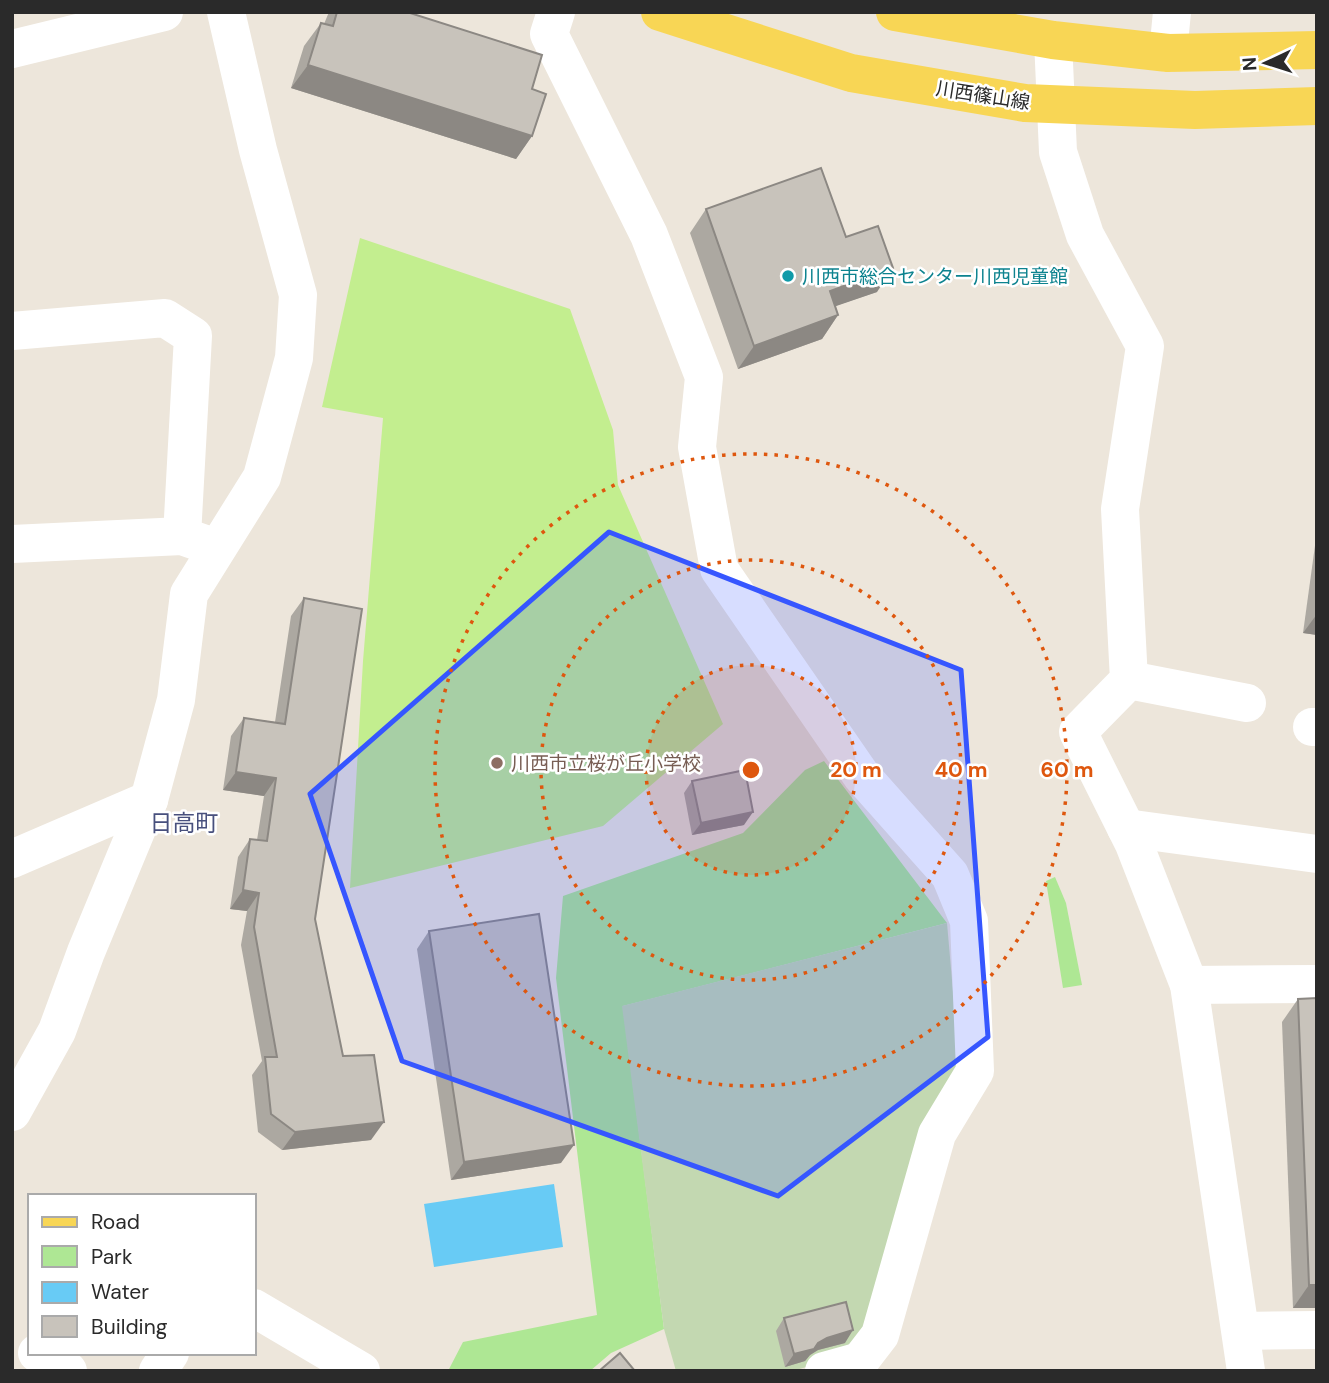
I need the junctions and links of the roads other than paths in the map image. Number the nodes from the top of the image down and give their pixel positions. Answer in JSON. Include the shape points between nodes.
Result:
{"nodes":[{"id":1,"x":164,"y":12,"type":"edge"},
{"id":2,"x":226,"y":12,"type":"edge"},
{"id":3,"x":556,"y":12,"type":"edge"},
{"id":4,"x":660,"y":12,"type":"edge"},
{"id":5,"x":895,"y":12,"type":"edge"},
{"id":6,"x":1172,"y":12,"type":"edge"},
{"id":7,"x":1053,"y":40,"type":"junction"},
{"id":8,"x":12,"y":49,"type":"edge"},
{"id":9,"x":1317,"y":50,"type":"edge"},
{"id":10,"x":1168,"y":53,"type":"junction"},
{"id":11,"x":1057,"y":104,"type":"junction"},
{"id":12,"x":1317,"y":106,"type":"edge"},
{"id":13,"x":12,"y":331,"type":"edge"},
{"id":14,"x":182,"y":536,"type":"junction"},
{"id":15,"x":12,"y":544,"type":"edge"},
{"id":16,"x":217,"y":548,"type":"junction"},
{"id":17,"x":1129,"y":680,"type":"junction"},
{"id":18,"x":1247,"y":703,"type":"dead end"},
{"id":19,"x":149,"y":800,"type":"junction"},
{"id":20,"x":1126,"y":828,"type":"junction"},
{"id":21,"x":1317,"y":854,"type":"edge"},
{"id":22,"x":12,"y":859,"type":"edge"},
{"id":23,"x":1317,"y":984,"type":"edge"},
{"id":24,"x":1189,"y":985,"type":"junction"},
{"id":25,"x":12,"y":1112,"type":"edge"},
{"id":26,"x":256,"y":1309,"type":"edge"},
{"id":27,"x":1317,"y":1330,"type":"edge"},
{"id":28,"x":1241,"y":1331,"type":"junction"},
{"id":29,"x":12,"y":1340,"type":"edge"},
{"id":30,"x":28,"y":1348,"type":"edge"},
{"id":31,"x":36,"y":1355,"type":"edge"},
{"id":32,"x":40,"y":1355,"type":"edge"},
{"id":33,"x":169,"y":1355,"type":"edge"},
{"id":34,"x":859,"y":1366,"type":"edge"},
{"id":35,"x":26,"y":1371,"type":"edge"},
{"id":36,"x":68,"y":1371,"type":"edge"},
{"id":37,"x":158,"y":1371,"type":"edge"},
{"id":38,"x":361,"y":1371,"type":"edge"},
{"id":39,"x":824,"y":1371,"type":"edge"},
{"id":40,"x":1246,"y":1371,"type":"edge"}],
"edges":[{"from":1,"to":8,"type":"street"},
{"from":2,"to":16,"type":"street","via":[[298,295],[295,358],[262,477]]},
{"from":3,"to":34,"type":"street","via":[[549,34],[649,235],[704,377],[698,447],[719,569],[862,775],[950,875],[969,921],[975,1071],[937,1134],[880,1335]]},
{"from":4,"to":11,"type":"main road","name":"川西篠山線","via":[[851,73],[1024,103]]},
{"from":5,"to":7,"type":"main road"},
{"from":6,"to":10,"type":"street"},
{"from":7,"to":10,"type":"main road"},
{"from":7,"to":11,"type":"street"},
{"from":9,"to":10,"type":"main road"},
{"from":11,"to":12,"type":"main road","name":"川西篠山線","via":[[1195,110]]},
{"from":11,"to":17,"type":"street","via":[[1058,152],[1085,234],[1144,346],[1120,509]]},
{"from":13,"to":14,"type":"street","via":[[165,318],[193,335]]},
{"from":14,"to":15,"type":"street"},
{"from":14,"to":16,"type":"street"},
{"from":16,"to":19,"type":"street","via":[[189,594],[176,699]]},
{"from":17,"to":18,"type":"street"},
{"from":17,"to":20,"type":"street","via":[[1078,732]]},
{"from":19,"to":22,"type":"street"},
{"from":19,"to":25,"type":"street","via":[[57,1031]]},
{"from":20,"to":21,"type":"street"},
{"from":20,"to":24,"type":"street"},
{"from":23,"to":24,"type":"street"},
{"from":24,"to":28,"type":"street"},
{"from":26,"to":38,"type":"street"},
{"from":27,"to":28,"type":"street"},
{"from":28,"to":40,"type":"street"},
{"from":29,"to":30,"type":"street"},
{"from":31,"to":35,"type":"street"},
{"from":32,"to":36,"type":"street"},
{"from":33,"to":37,"type":"street"},
{"from":34,"to":39,"type":"street"}]}
